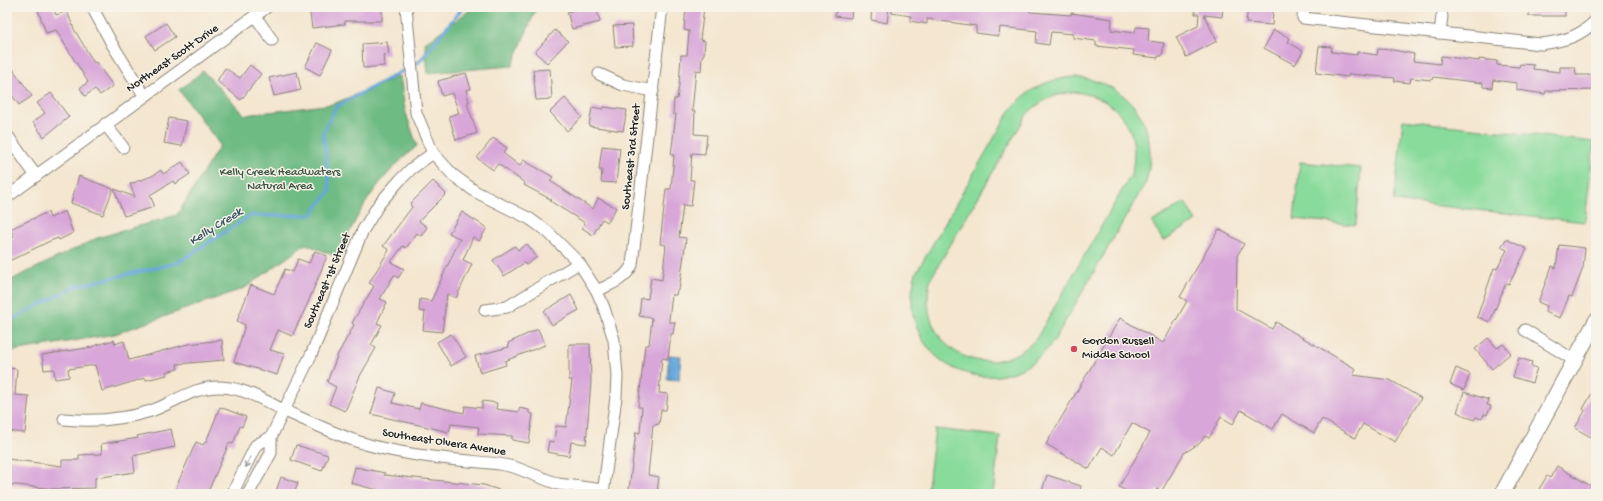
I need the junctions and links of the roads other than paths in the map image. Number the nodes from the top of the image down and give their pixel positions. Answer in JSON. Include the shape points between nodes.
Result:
{"nodes":[{"id":1,"x":92,"y":7,"type":"edge"},
{"id":2,"x":267,"y":7,"type":"edge"},
{"id":3,"x":406,"y":7,"type":"edge"},
{"id":4,"x":662,"y":7,"type":"edge"},
{"id":5,"x":1304,"y":12,"type":"edge"},
{"id":6,"x":255,"y":16,"type":"junction"},
{"id":7,"x":1442,"y":16,"type":"dead end"},
{"id":8,"x":1596,"y":20,"type":"edge"},
{"id":9,"x":1440,"y":33,"type":"junction"},
{"id":10,"x":272,"y":40,"type":"dead end"},
{"id":11,"x":599,"y":74,"type":"dead end"},
{"id":12,"x":653,"y":91,"type":"junction"},
{"id":13,"x":144,"y":95,"type":"junction"},
{"id":14,"x":105,"y":124,"type":"junction"},
{"id":15,"x":7,"y":135,"type":"edge"},
{"id":16,"x":123,"y":146,"type":"dead end"},
{"id":17,"x":433,"y":153,"type":"junction"},
{"id":18,"x":36,"y":176,"type":"junction"},
{"id":19,"x":7,"y":197,"type":"edge"},
{"id":20,"x":579,"y":263,"type":"junction"},
{"id":21,"x":597,"y":291,"type":"junction"},
{"id":22,"x":485,"y":310,"type":"dead end"},
{"id":23,"x":1596,"y":321,"type":"edge"},
{"id":24,"x":1525,"y":330,"type":"dead end"},
{"id":25,"x":1574,"y":360,"type":"junction"},
{"id":26,"x":284,"y":410,"type":"junction"},
{"id":27,"x":64,"y":419,"type":"dead end"},
{"id":28,"x":271,"y":437,"type":"junction"},
{"id":29,"x":603,"y":492,"type":"edge"},
{"id":30,"x":232,"y":494,"type":"edge"},
{"id":31,"x":248,"y":494,"type":"edge"},
{"id":32,"x":1502,"y":494,"type":"edge"}],
"edges":[{"from":1,"to":13,"type":"street"},
{"from":2,"to":6,"type":"street","name":"Northeast Scott Drive"},
{"from":3,"to":17,"type":"street","via":[[416,113]]},
{"from":4,"to":12,"type":"street","name":"Southeast 3rd Street"},
{"from":5,"to":9,"type":"street"},
{"from":6,"to":10,"type":"street"},
{"from":6,"to":13,"type":"street","name":"Northeast Scott Drive"},
{"from":7,"to":9,"type":"street"},
{"from":8,"to":9,"type":"street","via":[[1587,30],[1574,38],[1541,44]]},
{"from":11,"to":12,"type":"street","via":[[623,85]]},
{"from":12,"to":21,"type":"street","name":"Southeast 3rd Street","via":[[632,266],[628,274],[621,279]]},
{"from":13,"to":14,"type":"street","name":"Northeast Scott Drive"},
{"from":14,"to":16,"type":"street"},
{"from":14,"to":18,"type":"street","name":"Northeast Scott Drive"},
{"from":15,"to":18,"type":"street"},
{"from":17,"to":20,"type":"street","via":[[453,175],[476,192],[530,218]]},
{"from":17,"to":26,"type":"street","name":"Southeast 1st Street","via":[[400,180],[379,204],[363,230],[311,356]]},
{"from":18,"to":19,"type":"street","name":"Northeast Scott Drive"},
{"from":20,"to":21,"type":"street"},
{"from":20,"to":22,"type":"street","via":[[506,307]]},
{"from":21,"to":29,"type":"street","via":[[614,340],[617,376]]},
{"from":23,"to":25,"type":"main road"},
{"from":24,"to":25,"type":"street"},
{"from":25,"to":32,"type":"main road"},
{"from":26,"to":27,"type":"street","name":"Southeast Olvera Avenue","via":[[249,393],[222,387],[194,391],[152,410],[120,418],[88,421]]},
{"from":26,"to":28,"type":"street","name":"Southeast 1st Street"},
{"from":26,"to":29,"type":"street","name":"Southeast Olvera Avenue","via":[[330,431],[388,450],[499,464],[558,484]]},
{"from":28,"to":30,"type":"street","one_way":true,"via":[[256,445]]},
{"from":28,"to":31,"type":"street","name":"Southeast 1st Street","via":[[270,453]]}]}
